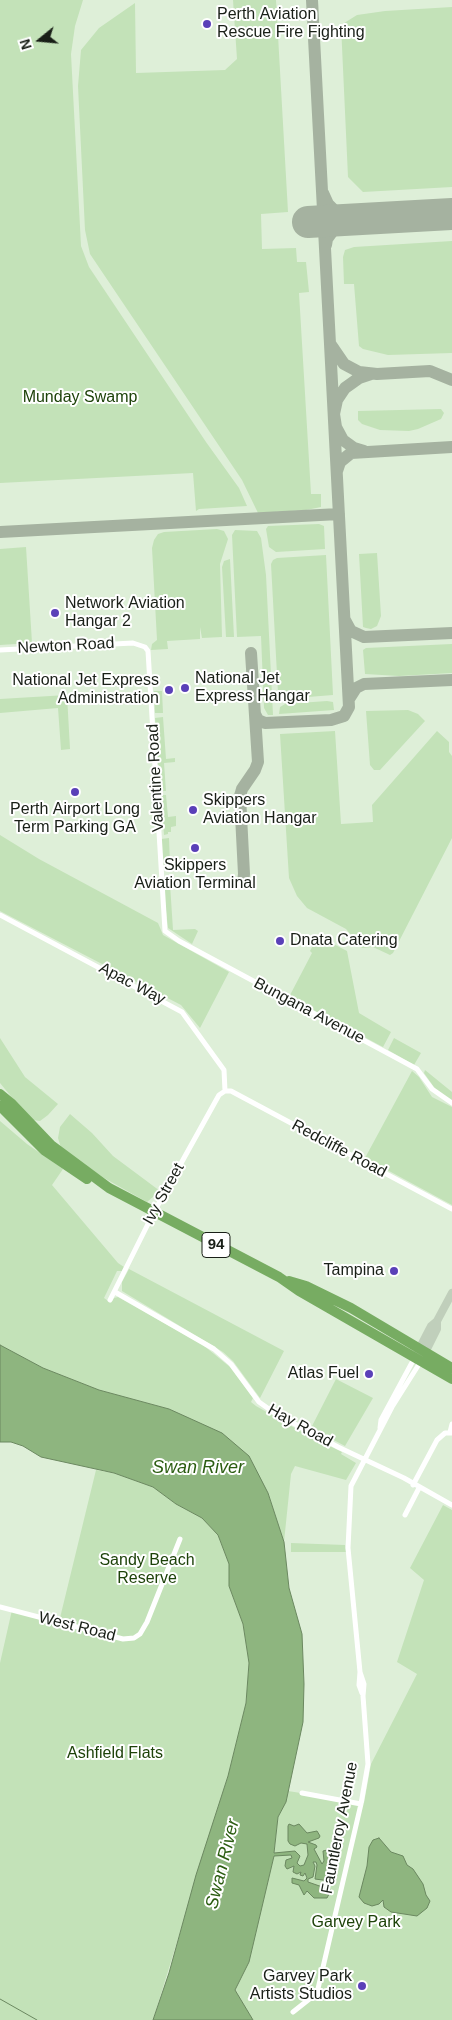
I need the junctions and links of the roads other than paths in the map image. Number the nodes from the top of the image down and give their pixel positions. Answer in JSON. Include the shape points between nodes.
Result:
{"nodes":[{"id":1,"x":133,"y":643,"type":"joint"},
{"id":2,"x":0,"y":650,"type":"edge"},
{"id":3,"x":0,"y":915,"type":"edge"},
{"id":4,"x":163,"y":924,"type":"joint"},
{"id":5,"x":0,"y":1087,"type":"edge"},
{"id":6,"x":225,"y":1091,"type":"junction"},
{"id":7,"x":0,"y":1094,"type":"edge"},
{"id":8,"x":12,"y":1103,"type":"junction"},
{"id":9,"x":452,"y":1103,"type":"edge"},
{"id":10,"x":0,"y":1106,"type":"edge"},
{"id":11,"x":0,"y":1116,"type":"edge"},
{"id":12,"x":32,"y":1140,"type":"junction"},
{"id":13,"x":108,"y":1188,"type":"junction"},
{"id":14,"x":452,"y":1209,"type":"edge"},
{"id":15,"x":154,"y":1212,"type":"junction"},
{"id":16,"x":115,"y":1292,"type":"junction"},
{"id":17,"x":452,"y":1293,"type":"edge"},
{"id":18,"x":110,"y":1300,"type":"dead end"},
{"id":19,"x":420,"y":1355,"type":"junction"},
{"id":20,"x":452,"y":1368,"type":"edge"},
{"id":21,"x":452,"y":1379,"type":"edge"},
{"id":22,"x":452,"y":1424,"type":"edge"},
{"id":23,"x":451,"y":1432,"type":"edge"},
{"id":24,"x":364,"y":1459,"type":"junction"},
{"id":25,"x":414,"y":1485,"type":"junction"},
{"id":26,"x":419,"y":1488,"type":"junction"},
{"id":27,"x":452,"y":1505,"type":"edge"},
{"id":28,"x":405,"y":1515,"type":"dead end"},
{"id":29,"x":180,"y":1539,"type":"dead end"},
{"id":30,"x":0,"y":1607,"type":"edge"},
{"id":31,"x":302,"y":1793,"type":"dead end"},
{"id":32,"x":361,"y":1804,"type":"junction"},
{"id":33,"x":293,"y":2012,"type":"dead end"}],
"edges":[{"from":1,"to":2,"type":"street","name":"Newton Road"},
{"from":1,"to":4,"type":"street","name":"Valentine Road","via":[[148,651]]},
{"from":3,"to":6,"type":"street","name":"Apac Way","via":[[182,1012],[224,1070]]},
{"from":4,"to":9,"type":"street","name":"Bungana Avenue","via":[[165,931],[174,938],[417,1069],[432,1089]]},
{"from":5,"to":8,"type":"highway","number":"94"},
{"from":6,"to":14,"type":"street","name":"Redcliffe Road","via":[[231,1091]]},
{"from":6,"to":15,"type":"street","name":"Ivy Street","via":[[219,1095]]},
{"from":7,"to":8,"type":"highway"},
{"from":8,"to":13,"type":"highway","number":"94","via":[[51,1145]]},
{"from":10,"to":12,"type":"highway","number":"94"},
{"from":11,"to":12,"type":"highway"},
{"from":12,"to":13,"type":"highway","number":"94","via":[[86,1179]]},
{"from":13,"to":15,"type":"highway","number":"94"},
{"from":15,"to":16,"type":"street","name":"Ivy Street"},
{"from":15,"to":19,"type":"highway","number":"94","via":[[279,1277],[351,1308]]},
{"from":16,"to":18,"type":"street","name":"Ivy Street"},
{"from":16,"to":24,"type":"street","name":"Hay Road","via":[[214,1349],[238,1372],[259,1402],[276,1414]]},
{"from":17,"to":19,"type":"main road","name":"Fauntleroy Avenue","via":[[432,1326]]},
{"from":19,"to":20,"type":"highway","number":"94"},
{"from":19,"to":21,"type":"highway","number":"94"},
{"from":19,"to":24,"type":"street","name":"Fauntleroy Avenue","via":[[381,1420]]},
{"from":22,"to":23,"type":"street"},
{"from":23,"to":25,"type":"street","via":[[437,1440]]},
{"from":24,"to":25,"type":"street","name":"Hay Road"},
{"from":24,"to":32,"type":"street","name":"Fauntleroy Avenue","via":[[351,1486],[348,1548],[368,1764]]},
{"from":25,"to":26,"type":"street","name":"Hay Road"},
{"from":26,"to":27,"type":"street","name":"Hay Road"},
{"from":26,"to":28,"type":"street"},
{"from":29,"to":30,"type":"street","name":"West Road","via":[[147,1622],[134,1638],[123,1639]]},
{"from":31,"to":32,"type":"street"},
{"from":32,"to":33,"type":"street","name":"Fauntleroy Avenue","via":[[317,1993]]}]}
